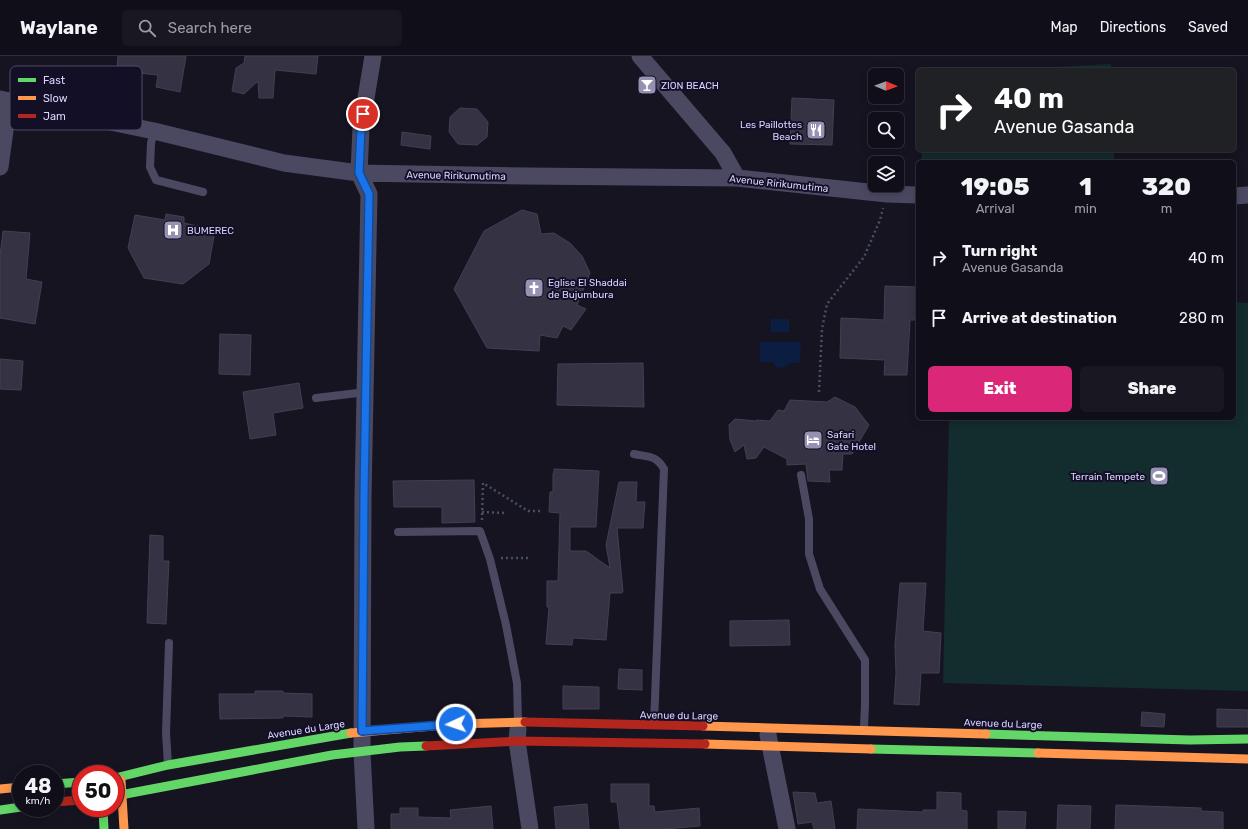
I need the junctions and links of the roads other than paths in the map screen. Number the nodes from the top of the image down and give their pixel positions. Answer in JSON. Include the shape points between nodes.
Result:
{"nodes":[{"id":1,"x":373,"y":56,"type":"edge"},
{"id":2,"x":640,"y":56,"type":"edge"},
{"id":3,"x":4,"y":100,"type":"edge"},
{"id":4,"x":142,"y":129,"type":"edge"},
{"id":5,"x":154,"y":131,"type":"junction"},
{"id":6,"x":0,"y":167,"type":"edge"},
{"id":7,"x":359,"y":173,"type":"junction"},
{"id":8,"x":737,"y":178,"type":"junction"},
{"id":9,"x":203,"y":192,"type":"dead end"},
{"id":10,"x":916,"y":195,"type":"edge"},
{"id":11,"x":1248,"y":195,"type":"edge"},
{"id":12,"x":1236,"y":196,"type":"edge"},
{"id":13,"x":366,"y":392,"type":"junction"},
{"id":14,"x":316,"y":398,"type":"dead end"},
{"id":15,"x":634,"y":454,"type":"dead end"},
{"id":16,"x":801,"y":475,"type":"dead end"},
{"id":17,"x":398,"y":532,"type":"dead end"},
{"id":18,"x":169,"y":644,"type":"dead end"},
{"id":19,"x":518,"y":722,"type":"junction"},
{"id":20,"x":654,"y":725,"type":"junction"},
{"id":21,"x":766,"y":727,"type":"junction"},
{"id":22,"x":362,"y":731,"type":"junction"},
{"id":23,"x":1248,"y":739,"type":"edge"},
{"id":24,"x":864,"y":740,"type":"junction"},
{"id":25,"x":1190,"y":740,"type":"junction"},
{"id":26,"x":517,"y":741,"type":"junction"},
{"id":27,"x":769,"y":746,"type":"junction"},
{"id":28,"x":362,"y":752,"type":"junction"},
{"id":29,"x":1190,"y":757,"type":"junction"},
{"id":30,"x":1248,"y":759,"type":"edge"},
{"id":31,"x":168,"y":765,"type":"junction"},
{"id":32,"x":124,"y":776,"type":"edge"},
{"id":33,"x":12,"y":788,"type":"edge"},
{"id":34,"x":0,"y":789,"type":"edge"},
{"id":35,"x":124,"y":794,"type":"edge"},
{"id":36,"x":12,"y":808,"type":"edge"},
{"id":37,"x":0,"y":810,"type":"edge"},
{"id":38,"x":103,"y":817,"type":"edge"},
{"id":39,"x":122,"y":817,"type":"edge"},
{"id":40,"x":104,"y":829,"type":"edge"},
{"id":41,"x":124,"y":829,"type":"edge"},
{"id":42,"x":366,"y":829,"type":"edge"},
{"id":43,"x":530,"y":829,"type":"edge"},
{"id":44,"x":787,"y":829,"type":"edge"}],
"edges":[{"from":1,"to":7,"type":"street","via":[[361,128]]},
{"from":2,"to":8,"type":"street","via":[[723,153]]},
{"from":3,"to":6,"type":"street"},
{"from":4,"to":5,"type":"street","name":"Avenue Ririkumutima"},
{"from":5,"to":7,"type":"street","name":"Avenue Ririkumutima","via":[[284,163]]},
{"from":5,"to":9,"type":"lane","via":[[150,167],[156,180]]},
{"from":7,"to":8,"type":"street","name":"Avenue Ririkumutima"},
{"from":7,"to":13,"type":"street","via":[[369,194]]},
{"from":8,"to":10,"type":"street","name":"Avenue Ririkumutima"},
{"from":11,"to":12,"type":"street"},
{"from":13,"to":14,"type":"lane"},
{"from":13,"to":22,"type":"street"},
{"from":15,"to":20,"type":"lane","via":[[659,461],[664,469]]},
{"from":16,"to":24,"type":"lane","via":[[809,519],[809,554],[820,589],[865,660]]},
{"from":17,"to":19,"type":"lane","via":[[480,531],[490,559],[506,625],[517,683]]},
{"from":18,"to":31,"type":"lane","via":[[166,733]]},
{"from":19,"to":20,"type":"main road","name":"Avenue du Large"},
{"from":19,"to":22,"type":"main road","name":"Avenue du Large"},
{"from":19,"to":26,"type":"street"},
{"from":20,"to":21,"type":"main road","name":"Avenue du Large"},
{"from":21,"to":24,"type":"main road","name":"Avenue du Large"},
{"from":21,"to":27,"type":"street"},
{"from":22,"to":28,"type":"street"},
{"from":22,"to":31,"type":"main road","name":"Avenue du Large"},
{"from":23,"to":25,"type":"main road","name":"Avenue du Large"},
{"from":24,"to":25,"type":"main road","name":"Avenue du Large"},
{"from":24,"to":27,"type":"main road","name":"Avenue du Large"},
{"from":24,"to":29,"type":"main road","name":"Avenue du Large"},
{"from":25,"to":29,"type":"main road"},
{"from":26,"to":27,"type":"main road","name":"Avenue du Large"},
{"from":26,"to":28,"type":"main road","name":"Avenue du Large","via":[[400,747]]},
{"from":26,"to":43,"type":"street"},
{"from":27,"to":44,"type":"street"},
{"from":28,"to":35,"type":"main road","name":"Avenue du Large","via":[[324,756]]},
{"from":28,"to":42,"type":"street"},
{"from":29,"to":30,"type":"main road","name":"Avenue du Large"},
{"from":31,"to":32,"type":"main road","name":"Avenue du Large"},
{"from":33,"to":34,"type":"main road"},
{"from":36,"to":37,"type":"main road"},
{"from":38,"to":40,"type":"main road"},
{"from":39,"to":41,"type":"main road"}]}
